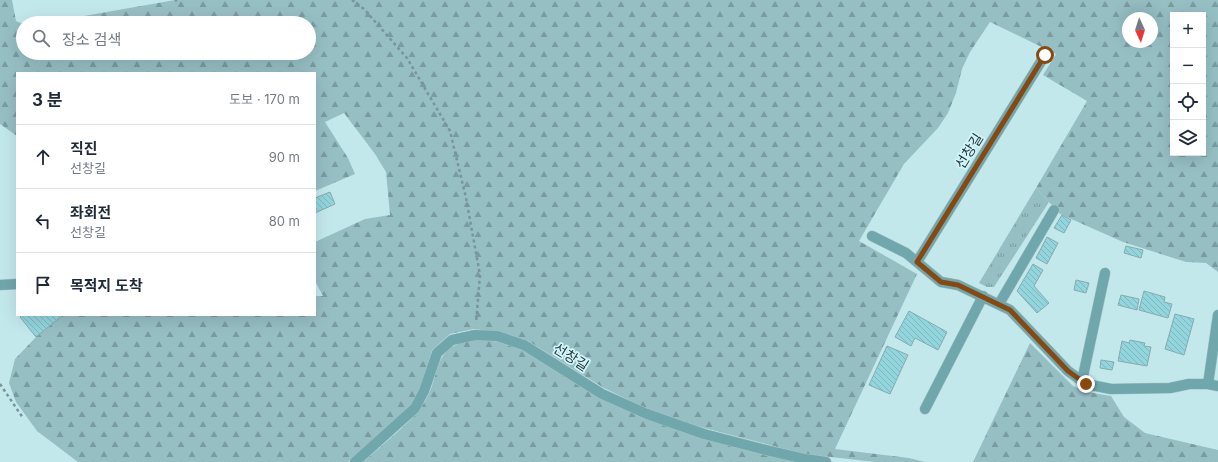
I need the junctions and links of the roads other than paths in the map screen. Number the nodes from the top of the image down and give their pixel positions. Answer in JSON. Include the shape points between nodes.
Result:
{"nodes":[{"id":1,"x":1045,"y":55,"type":"dead end"},
{"id":2,"x":1054,"y":210,"type":"dead end"},
{"id":3,"x":872,"y":236,"type":"dead end"},
{"id":4,"x":917,"y":262,"type":"junction"},
{"id":5,"x":1105,"y":273,"type":"dead end"},
{"id":6,"x":16,"y":284,"type":"edge"},
{"id":7,"x":0,"y":285,"type":"edge"},
{"id":8,"x":983,"y":296,"type":"junction"},
{"id":9,"x":999,"y":304,"type":"junction"},
{"id":10,"x":1218,"y":315,"type":"edge"},
{"id":11,"x":1082,"y":381,"type":"junction"},
{"id":12,"x":1213,"y":385,"type":"edge"},
{"id":13,"x":925,"y":409,"type":"dead end"},
{"id":14,"x":355,"y":462,"type":"edge"},
{"id":15,"x":826,"y":462,"type":"edge"}],
"edges":[{"from":1,"to":4,"type":"lane","name":"선창길"},
{"from":2,"to":9,"type":"lane"},
{"from":3,"to":4,"type":"lane","via":[[906,253]]},
{"from":4,"to":8,"type":"lane","via":[[941,282],[958,285]]},
{"from":5,"to":11,"type":"lane"},
{"from":6,"to":7,"type":"lane"},
{"from":8,"to":9,"type":"lane"},
{"from":8,"to":13,"type":"lane"},
{"from":9,"to":11,"type":"lane","via":[[1010,310],[1068,371]]},
{"from":10,"to":12,"type":"lane"},
{"from":11,"to":12,"type":"lane","via":[[1111,389]]},
{"from":14,"to":15,"type":"lane","name":"선창길","via":[[415,408],[424,391],[437,353],[452,340],[474,335],[497,336],[524,345],[602,394],[647,414],[704,434],[769,451]]}]}
